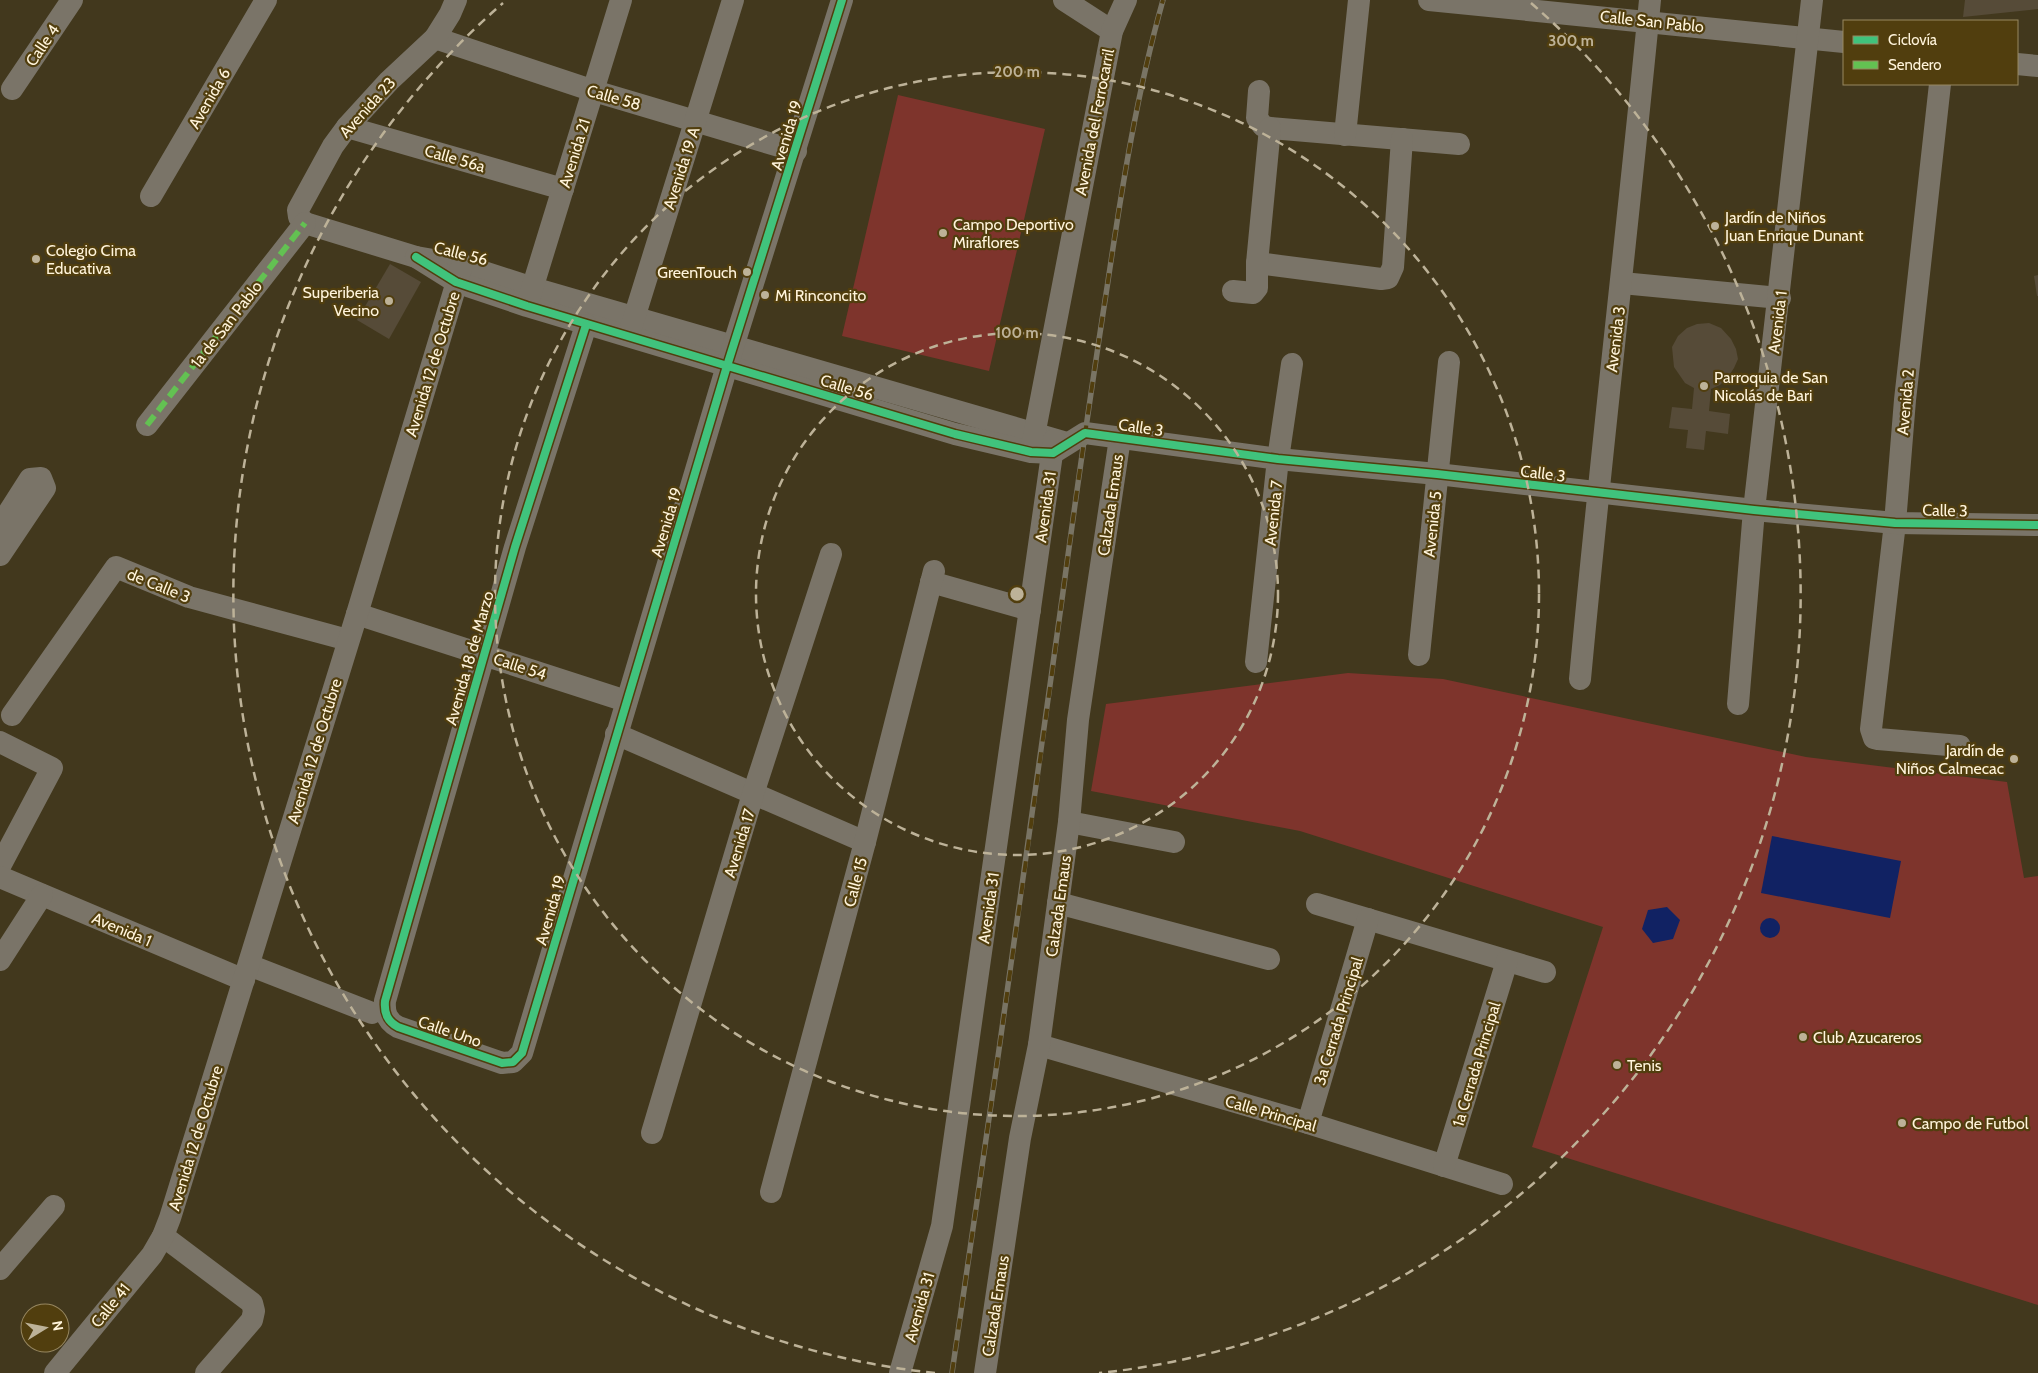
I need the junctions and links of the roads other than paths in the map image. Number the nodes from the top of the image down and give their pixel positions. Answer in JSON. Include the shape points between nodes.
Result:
{"nodes":[{"id":1,"x":72,"y":0,"type":"edge"},
{"id":2,"x":266,"y":0,"type":"edge"},
{"id":3,"x":456,"y":0,"type":"edge"},
{"id":4,"x":621,"y":0,"type":"edge"},
{"id":5,"x":733,"y":0,"type":"edge"},
{"id":6,"x":842,"y":0,"type":"edge"},
{"id":7,"x":1064,"y":0,"type":"edge"},
{"id":8,"x":1126,"y":0,"type":"edge"},
{"id":9,"x":1360,"y":0,"type":"edge"},
{"id":10,"x":1429,"y":0,"type":"edge"},
{"id":11,"x":1812,"y":0,"type":"edge"},
{"id":12,"x":1486,"y":2,"type":"edge"},
{"id":13,"x":1649,"y":10,"type":"edge"},
{"id":14,"x":1112,"y":31,"type":"junction"},
{"id":15,"x":1809,"y":37,"type":"junction"},
{"id":16,"x":435,"y":38,"type":"junction"},
{"id":17,"x":1843,"y":42,"type":"edge"},
{"id":18,"x":2018,"y":64,"type":"edge"},
{"id":19,"x":2038,"y":66,"type":"edge"},
{"id":20,"x":1940,"y":85,"type":"edge"},
{"id":21,"x":12,"y":89,"type":"dead end"},
{"id":22,"x":1259,"y":90,"type":"dead end"},
{"id":23,"x":594,"y":91,"type":"junction"},
{"id":24,"x":696,"y":120,"type":"junction"},
{"id":25,"x":347,"y":127,"type":"junction"},
{"id":26,"x":1270,"y":128,"type":"junction"},
{"id":27,"x":1345,"y":135,"type":"junction"},
{"id":28,"x":1402,"y":139,"type":"junction"},
{"id":29,"x":1459,"y":144,"type":"dead end"},
{"id":30,"x":796,"y":150,"type":"junction"},
{"id":31,"x":563,"y":189,"type":"junction"},
{"id":32,"x":151,"y":196,"type":"dead end"},
{"id":33,"x":305,"y":223,"type":"junction"},
{"id":34,"x":1257,"y":263,"type":"junction"},
{"id":35,"x":459,"y":273,"type":"junction"},
{"id":36,"x":1622,"y":283,"type":"junction"},
{"id":37,"x":1232,"y":291,"type":"dead end"},
{"id":38,"x":530,"y":297,"type":"junction"},
{"id":39,"x":1780,"y":298,"type":"junction"},
{"id":40,"x":586,"y":325,"type":"junction"},
{"id":41,"x":631,"y":327,"type":"junction"},
{"id":42,"x":730,"y":356,"type":"junction"},
{"id":43,"x":1449,"y":362,"type":"dead end"},
{"id":44,"x":1292,"y":364,"type":"dead end"},
{"id":45,"x":147,"y":425,"type":"dead end"},
{"id":46,"x":1120,"y":438,"type":"junction"},
{"id":47,"x":1048,"y":444,"type":"junction"},
{"id":48,"x":1278,"y":459,"type":"junction"},
{"id":49,"x":1437,"y":474,"type":"junction"},
{"id":50,"x":1597,"y":493,"type":"junction"},
{"id":51,"x":1754,"y":510,"type":"junction"},
{"id":52,"x":1895,"y":523,"type":"junction"},
{"id":53,"x":2038,"y":525,"type":"edge"},
{"id":54,"x":0,"y":526,"type":"edge"},
{"id":55,"x":830,"y":554,"type":"dead end"},
{"id":56,"x":0,"y":556,"type":"edge"},
{"id":57,"x":1030,"y":610,"type":"junction"},
{"id":58,"x":357,"y":614,"type":"junction"},
{"id":59,"x":348,"y":640,"type":"junction"},
{"id":60,"x":484,"y":654,"type":"junction"},
{"id":61,"x":1419,"y":655,"type":"dead end"},
{"id":62,"x":1256,"y":662,"type":"dead end"},
{"id":63,"x":1580,"y":679,"type":"dead end"},
{"id":64,"x":626,"y":701,"type":"junction"},
{"id":65,"x":1738,"y":704,"type":"dead end"},
{"id":66,"x":12,"y":715,"type":"dead end"},
{"id":67,"x":616,"y":734,"type":"junction"},
{"id":68,"x":0,"y":742,"type":"edge"},
{"id":69,"x":1960,"y":746,"type":"dead end"},
{"id":70,"x":754,"y":794,"type":"junction"},
{"id":71,"x":1069,"y":822,"type":"junction"},
{"id":72,"x":865,"y":842,"type":"junction"},
{"id":73,"x":1174,"y":842,"type":"dead end"},
{"id":74,"x":0,"y":866,"type":"edge"},
{"id":75,"x":0,"y":877,"type":"edge"},
{"id":76,"x":42,"y":895,"type":"junction"},
{"id":77,"x":1058,"y":904,"type":"junction"},
{"id":78,"x":1317,"y":904,"type":"dead end"},
{"id":79,"x":1368,"y":919,"type":"junction"},
{"id":80,"x":1269,"y":959,"type":"dead end"},
{"id":81,"x":0,"y":960,"type":"edge"},
{"id":82,"x":1507,"y":961,"type":"junction"},
{"id":83,"x":1545,"y":972,"type":"dead end"},
{"id":84,"x":246,"y":973,"type":"junction"},
{"id":85,"x":378,"y":1007,"type":"junction"},
{"id":86,"x":1039,"y":1045,"type":"junction"},
{"id":87,"x":522,"y":1053,"type":"joint"},
{"id":88,"x":1308,"y":1123,"type":"junction"},
{"id":89,"x":652,"y":1133,"type":"dead end"},
{"id":90,"x":1444,"y":1166,"type":"junction"},
{"id":91,"x":1502,"y":1184,"type":"dead end"},
{"id":92,"x":771,"y":1192,"type":"dead end"},
{"id":93,"x":54,"y":1206,"type":"dead end"},
{"id":94,"x":163,"y":1236,"type":"junction"},
{"id":95,"x":0,"y":1269,"type":"edge"},
{"id":96,"x":55,"y":1373,"type":"edge"},
{"id":97,"x":206,"y":1373,"type":"edge"},
{"id":98,"x":900,"y":1373,"type":"edge"},
{"id":99,"x":985,"y":1373,"type":"edge"}],
"edges":[{"from":1,"to":21,"type":"street","name":"Calle 4"},
{"from":2,"to":32,"type":"street","name":"Avenida 6"},
{"from":3,"to":16,"type":"street","name":"Avenida 23"},
{"from":4,"to":23,"type":"street","name":"Avenida 21"},
{"from":5,"to":24,"type":"street","name":"Avenida 19 A"},
{"from":6,"to":30,"type":"street","name":"Avenida 19"},
{"from":7,"to":14,"type":"street"},
{"from":8,"to":14,"type":"street","name":"Avenida del Ferrocarril"},
{"from":9,"to":27,"type":"street"},
{"from":10,"to":12,"type":"street","name":"Calle San Pablo"},
{"from":11,"to":15,"type":"street","name":"Avenida 1"},
{"from":12,"to":13,"type":"street","name":"Calle San Pablo"},
{"from":13,"to":15,"type":"street","name":"Calle San Pablo"},
{"from":13,"to":36,"type":"street","name":"Avenida 3"},
{"from":14,"to":47,"type":"street","name":"Avenida del Ferrocarril"},
{"from":15,"to":17,"type":"street","name":"Calle San Pablo"},
{"from":15,"to":39,"type":"street","name":"Avenida 1"},
{"from":16,"to":23,"type":"street","name":"Calle 58"},
{"from":16,"to":25,"type":"street","name":"Avenida 23"},
{"from":18,"to":19,"type":"street"},
{"from":20,"to":52,"type":"street","name":"Avenida 2","via":[[1905,400]]},
{"from":22,"to":26,"type":"street","via":[[1257,118]]},
{"from":23,"to":24,"type":"street","name":"Calle 58"},
{"from":23,"to":31,"type":"street","name":"Avenida 21"},
{"from":24,"to":30,"type":"street","name":"Calle 58"},
{"from":24,"to":41,"type":"street","name":"Avenida 19 A"},
{"from":25,"to":31,"type":"street","name":"Calle 56a"},
{"from":25,"to":33,"type":"street","name":"Avenida 23","via":[[298,210]]},
{"from":26,"to":27,"type":"street"},
{"from":26,"to":34,"type":"street"},
{"from":27,"to":28,"type":"street"},
{"from":28,"to":29,"type":"street"},
{"from":28,"to":34,"type":"street","via":[[1393,267],[1388,278]]},
{"from":30,"to":42,"type":"street","name":"Avenida 19"},
{"from":31,"to":38,"type":"street","name":"Avenida 21"},
{"from":33,"to":35,"type":"street","name":"Calle 56","via":[[416,256]]},
{"from":33,"to":45,"type":"street","name":"1a de San Pablo"},
{"from":34,"to":37,"type":"street","via":[[1257,288],[1253,293]]},
{"from":35,"to":38,"type":"street","name":"Calle 56"},
{"from":35,"to":58,"type":"street","name":"Avenida 12 de Octubre"},
{"from":36,"to":39,"type":"street"},
{"from":36,"to":50,"type":"street","name":"Avenida 3"},
{"from":38,"to":40,"type":"street","name":"Calle 56"},
{"from":38,"to":41,"type":"street","name":"Calle 56"},
{"from":39,"to":51,"type":"street","name":"Avenida 1"},
{"from":40,"to":41,"type":"street","name":"Calle 56"},
{"from":40,"to":60,"type":"street","name":"Avenida 18 de Marzo"},
{"from":41,"to":42,"type":"street","name":"Calle 56"},
{"from":42,"to":47,"type":"street","name":"Calle 56","via":[[955,434]]},
{"from":42,"to":64,"type":"street","name":"Avenida 19"},
{"from":43,"to":49,"type":"street","name":"Avenida 5"},
{"from":44,"to":48,"type":"street","name":"Avenida 7"},
{"from":46,"to":47,"type":"street","name":"Calle 3","via":[[1085,433]]},
{"from":46,"to":48,"type":"street","name":"Calle 3"},
{"from":46,"to":71,"type":"street","name":"Calzada Emaus","via":[[1078,720]]},
{"from":47,"to":57,"type":"street","name":"Avenida 31"},
{"from":48,"to":49,"type":"street","name":"Calle 3"},
{"from":48,"to":62,"type":"street","name":"Avenida 7"},
{"from":49,"to":50,"type":"street","name":"Calle 3"},
{"from":49,"to":61,"type":"street","name":"Avenida 5"},
{"from":50,"to":51,"type":"street","name":"Calle 3"},
{"from":50,"to":63,"type":"street","name":"Avenida 3"},
{"from":51,"to":52,"type":"street","name":"Calle 3"},
{"from":51,"to":65,"type":"street","name":"Avenida 1"},
{"from":52,"to":53,"type":"street","name":"Calle 3"},
{"from":52,"to":69,"type":"street","name":"Avenida 2","via":[[1872,734],[1878,739]]},
{"from":54,"to":56,"type":"street","via":[[30,479],[41,478],[45,488]]},
{"from":55,"to":70,"type":"street","name":"Avenida 17"},
{"from":57,"to":72,"type":"street","name":"Calle 15","via":[[932,576]]},
{"from":57,"to":98,"type":"street","name":"Avenida 31","via":[[942,1226]]},
{"from":58,"to":59,"type":"street","name":"Avenida 12 de Octubre"},
{"from":58,"to":60,"type":"street","name":"Calle 54"},
{"from":59,"to":66,"type":"street","name":"de Calle 3","via":[[189,597],[116,567]]},
{"from":59,"to":84,"type":"street","name":"Avenida 12 de Octubre"},
{"from":60,"to":64,"type":"street","name":"Calle 54"},
{"from":60,"to":85,"type":"street","name":"Avenida 18 de Marzo"},
{"from":64,"to":67,"type":"street","name":"Avenida 19"},
{"from":67,"to":70,"type":"street"},
{"from":67,"to":87,"type":"street","name":"Avenida 19"},
{"from":68,"to":74,"type":"street","via":[[52,768]]},
{"from":70,"to":72,"type":"street"},
{"from":70,"to":89,"type":"street","name":"Avenida 17"},
{"from":71,"to":73,"type":"street"},
{"from":71,"to":77,"type":"street","name":"Calzada Emaus"},
{"from":72,"to":92,"type":"street","name":"Calle 15"},
{"from":75,"to":76,"type":"street","name":"Avenida 1"},
{"from":76,"to":81,"type":"street"},
{"from":76,"to":84,"type":"street","name":"Avenida 1"},
{"from":77,"to":80,"type":"street"},
{"from":77,"to":86,"type":"street","name":"Calzada Emaus"},
{"from":78,"to":79,"type":"street"},
{"from":79,"to":82,"type":"street"},
{"from":79,"to":88,"type":"street","name":"3a Cerrada Principal"},
{"from":82,"to":83,"type":"street"},
{"from":82,"to":90,"type":"street","name":"1a Cerrada Principal"},
{"from":84,"to":85,"type":"street"},
{"from":84,"to":94,"type":"street","name":"Avenida 12 de Octubre"},
{"from":85,"to":87,"type":"street","name":"Calle Uno","via":[[398,1027],[502,1063],[513,1062]]},
{"from":86,"to":88,"type":"street","name":"Calle Principal"},
{"from":86,"to":99,"type":"street","name":"Calzada Emaus","via":[[1020,1138]]},
{"from":88,"to":90,"type":"street","name":"Calle Principal"},
{"from":90,"to":91,"type":"street","name":"Calle Principal"},
{"from":93,"to":95,"type":"street"},
{"from":94,"to":96,"type":"street","name":"Calle 41","via":[[152,1255]]},
{"from":94,"to":97,"type":"street","via":[[252,1302],[252,1320]]}]}
